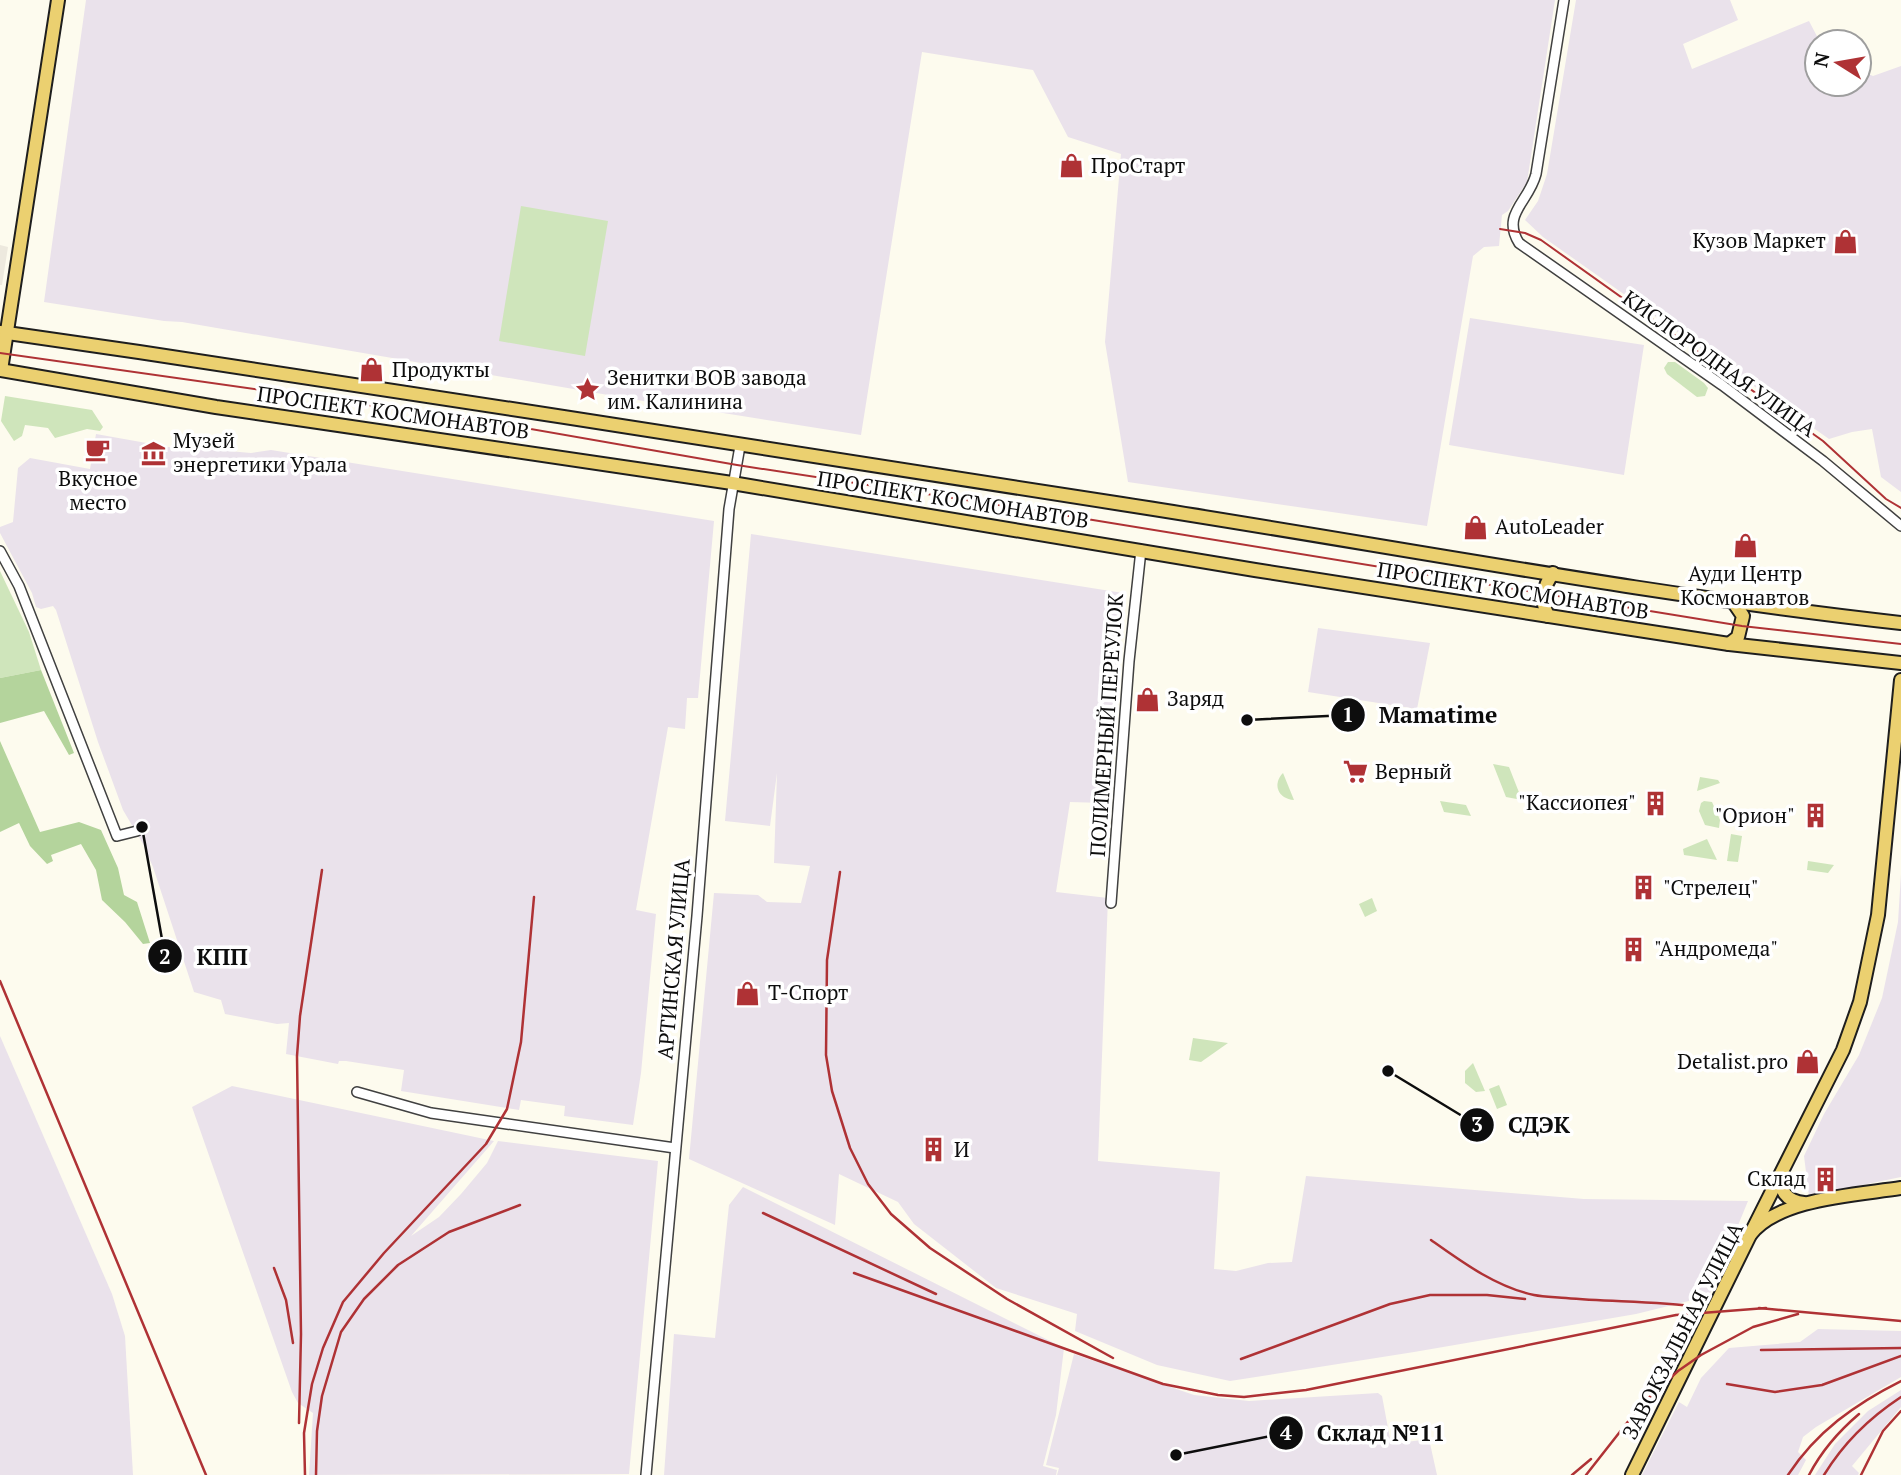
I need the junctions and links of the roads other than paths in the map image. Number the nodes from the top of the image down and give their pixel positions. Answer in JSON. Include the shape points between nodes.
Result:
{"nodes":[{"id":1,"x":58,"y":0,"type":"edge"},
{"id":2,"x":1564,"y":0,"type":"edge"},
{"id":3,"x":4,"y":333,"type":"edge"},
{"id":4,"x":0,"y":372,"type":"edge"},
{"id":5,"x":740,"y":446,"type":"junction"},
{"id":6,"x":732,"y":483,"type":"junction"},
{"id":7,"x":1901,"y":526,"type":"edge"},
{"id":8,"x":1141,"y":550,"type":"junction"},
{"id":9,"x":0,"y":551,"type":"edge"},
{"id":10,"x":1553,"y":573,"type":"junction"},
{"id":11,"x":1732,"y":600,"type":"junction"},
{"id":12,"x":1548,"y":616,"type":"junction"},
{"id":13,"x":1901,"y":623,"type":"edge"},
{"id":14,"x":1728,"y":644,"type":"junction"},
{"id":15,"x":1901,"y":663,"type":"edge"},
{"id":16,"x":1901,"y":680,"type":"edge"},
{"id":17,"x":136,"y":831,"type":"dead end"},
{"id":18,"x":1111,"y":903,"type":"dead end"},
{"id":19,"x":357,"y":1092,"type":"dead end"},
{"id":20,"x":675,"y":1148,"type":"junction"},
{"id":21,"x":1786,"y":1161,"type":"junction"},
{"id":22,"x":1901,"y":1188,"type":"edge"},
{"id":23,"x":1815,"y":1203,"type":"junction"},
{"id":24,"x":1750,"y":1235,"type":"junction"},
{"id":25,"x":646,"y":1475,"type":"edge"},
{"id":26,"x":1632,"y":1475,"type":"edge"}],
"edges":[{"from":1,"to":3,"type":"main road"},
{"from":2,"to":7,"type":"street","name":"КИСЛОРОДНАЯ УЛИЦА","via":[[1536,174],[1513,216],[1514,234],[1522,247],[1722,385]]},
{"from":3,"to":4,"type":"main road"},
{"from":3,"to":5,"type":"main road","name":"ПРОСПЕКТ КОСМОНАВТОВ"},
{"from":4,"to":6,"type":"main road","name":"ПРОСПЕКТ КОСМОНАВТОВ"},
{"from":5,"to":6,"type":"street","name":"АРТИНСКАЯ УЛИЦА"},
{"from":5,"to":10,"type":"main road","name":"ПРОСПЕКТ КОСМОНАВТОВ"},
{"from":6,"to":8,"type":"main road","name":"ПРОСПЕКТ КОСМОНАВТОВ"},
{"from":6,"to":20,"type":"street","name":"АРТИНСКАЯ УЛИЦА"},
{"from":8,"to":12,"type":"main road","name":"ПРОСПЕКТ КОСМОНАВТОВ"},
{"from":8,"to":18,"type":"street","name":"ПОЛИМЕРНЫЙ ПЕРЕУЛОК"},
{"from":9,"to":17,"type":"street","via":[[19,586],[117,835]]},
{"from":10,"to":11,"type":"main road","name":"ПРОСПЕКТ КОСМОНАВТОВ"},
{"from":10,"to":12,"type":"main road","via":[[1543,593]]},
{"from":11,"to":13,"type":"main road","name":"ПРОСПЕКТ КОСМОНАВТОВ"},
{"from":11,"to":14,"type":"main road","via":[[1743,616],[1738,638]]},
{"from":12,"to":14,"type":"main road","name":"ПРОСПЕКТ КОСМОНАВТОВ"},
{"from":14,"to":15,"type":"main road","name":"ПРОСПЕКТ КОСМОНАВТОВ"},
{"from":16,"to":21,"type":"main road","via":[[1878,915],[1867,975],[1843,1050]]},
{"from":19,"to":20,"type":"street","via":[[431,1113]]},
{"from":20,"to":25,"type":"street","name":"АРТИНСКАЯ УЛИЦА"},
{"from":21,"to":23,"type":"main road","via":[[1781,1179],[1785,1194],[1797,1202]]},
{"from":21,"to":24,"type":"main road"},
{"from":22,"to":23,"type":"main road","name":"ЗАВОКЗАЛЬНАЯ УЛИЦА"},
{"from":23,"to":24,"type":"main road","name":"ЗАВОКЗАЛЬНАЯ УЛИЦА","via":[[1774,1215]]},
{"from":24,"to":26,"type":"main road","name":"ЗАВОКЗАЛЬНАЯ УЛИЦА"}]}
